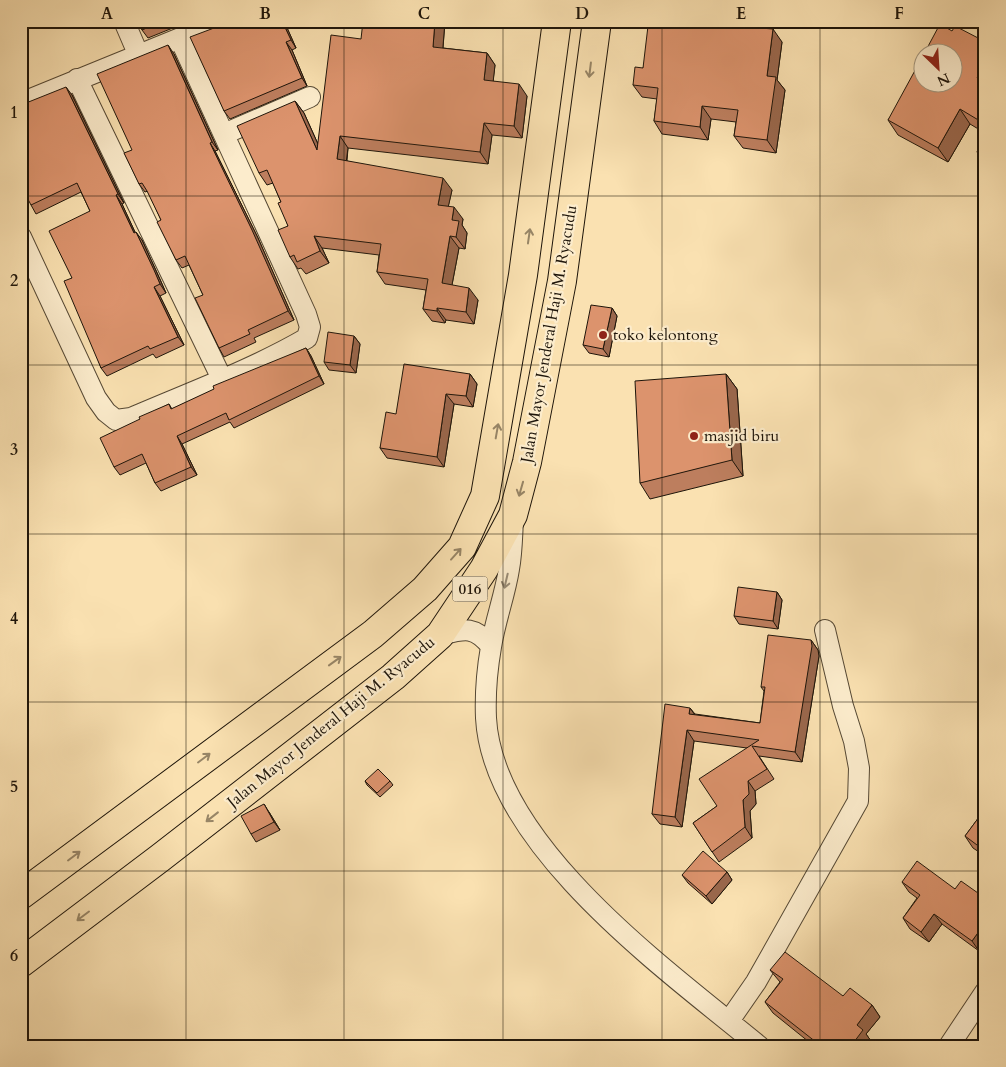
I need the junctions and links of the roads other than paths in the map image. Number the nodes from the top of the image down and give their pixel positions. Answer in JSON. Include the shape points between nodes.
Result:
{"nodes":[{"id":1,"x":124,"y":21,"type":"edge"},
{"id":2,"x":222,"y":21,"type":"edge"},
{"id":3,"x":557,"y":21,"type":"edge"},
{"id":4,"x":597,"y":21,"type":"edge"},
{"id":5,"x":180,"y":39,"type":"junction"},
{"id":6,"x":139,"y":56,"type":"junction"},
{"id":7,"x":77,"y":79,"type":"junction"},
{"id":8,"x":310,"y":97,"type":"dead end"},
{"id":9,"x":21,"y":103,"type":"edge"},
{"id":10,"x":224,"y":134,"type":"junction"},
{"id":11,"x":21,"y":237,"type":"edge"},
{"id":12,"x":524,"y":275,"type":"junction"},
{"id":13,"x":562,"y":281,"type":"junction"},
{"id":14,"x":222,"y":379,"type":"junction"},
{"id":15,"x":513,"y":515,"type":"junction"},
{"id":16,"x":824,"y":630,"type":"dead end"},
{"id":17,"x":440,"y":634,"type":"junction"},
{"id":18,"x":491,"y":646,"type":"junction"},
{"id":19,"x":21,"y":895,"type":"edge"},
{"id":20,"x":21,"y":962,"type":"edge"},
{"id":21,"x":985,"y":992,"type":"edge"},
{"id":22,"x":729,"y":1021,"type":"junction"},
{"id":23,"x":760,"y":1046,"type":"edge"},
{"id":24,"x":949,"y":1046,"type":"edge"}],
"edges":[{"from":1,"to":6,"type":"street"},
{"from":2,"to":5,"type":"street"},
{"from":12,"to":3,"type":"main road","number":"016","one_way":true},
{"from":4,"to":13,"type":"main road","name":"Jalan Mayor Jenderal Haji M. Ryacudu","number":"016","one_way":true},
{"from":5,"to":6,"type":"street"},
{"from":5,"to":10,"type":"street"},
{"from":6,"to":7,"type":"street"},
{"from":7,"to":9,"type":"street"},
{"from":7,"to":14,"type":"street"},
{"from":8,"to":10,"type":"street"},
{"from":10,"to":14,"type":"street","via":[[310,327],[307,338]]},
{"from":11,"to":14,"type":"street","via":[[96,398],[116,420],[131,418]]},
{"from":12,"to":13,"type":"main road"},
{"from":19,"to":12,"type":"main road","number":"016","one_way":true,"via":[[373,634],[425,589],[462,547],[485,496]]},
{"from":13,"to":15,"type":"main road","name":"Jalan Mayor Jenderal Haji M. Ryacudu","number":"016","one_way":true,"via":[[529,453]]},
{"from":15,"to":17,"type":"main road","name":"Jalan Mayor Jenderal Haji M. Ryacudu","number":"016","via":[[484,569]]},
{"from":15,"to":18,"type":"street","one_way":true,"via":[[509,571]]},
{"from":16,"to":22,"type":"street","via":[[854,741],[859,768],[858,801],[756,982]]},
{"from":17,"to":18,"type":"street","via":[[470,630]]},
{"from":17,"to":20,"type":"main road","name":"Jalan Mayor Jenderal Haji M. Ryacudu","number":"016","one_way":true,"via":[[393,676]]},
{"from":18,"to":22,"type":"street","via":[[486,720],[496,768],[529,830],[582,892],[632,942]]},
{"from":21,"to":24,"type":"street"},
{"from":22,"to":23,"type":"street"}]}
